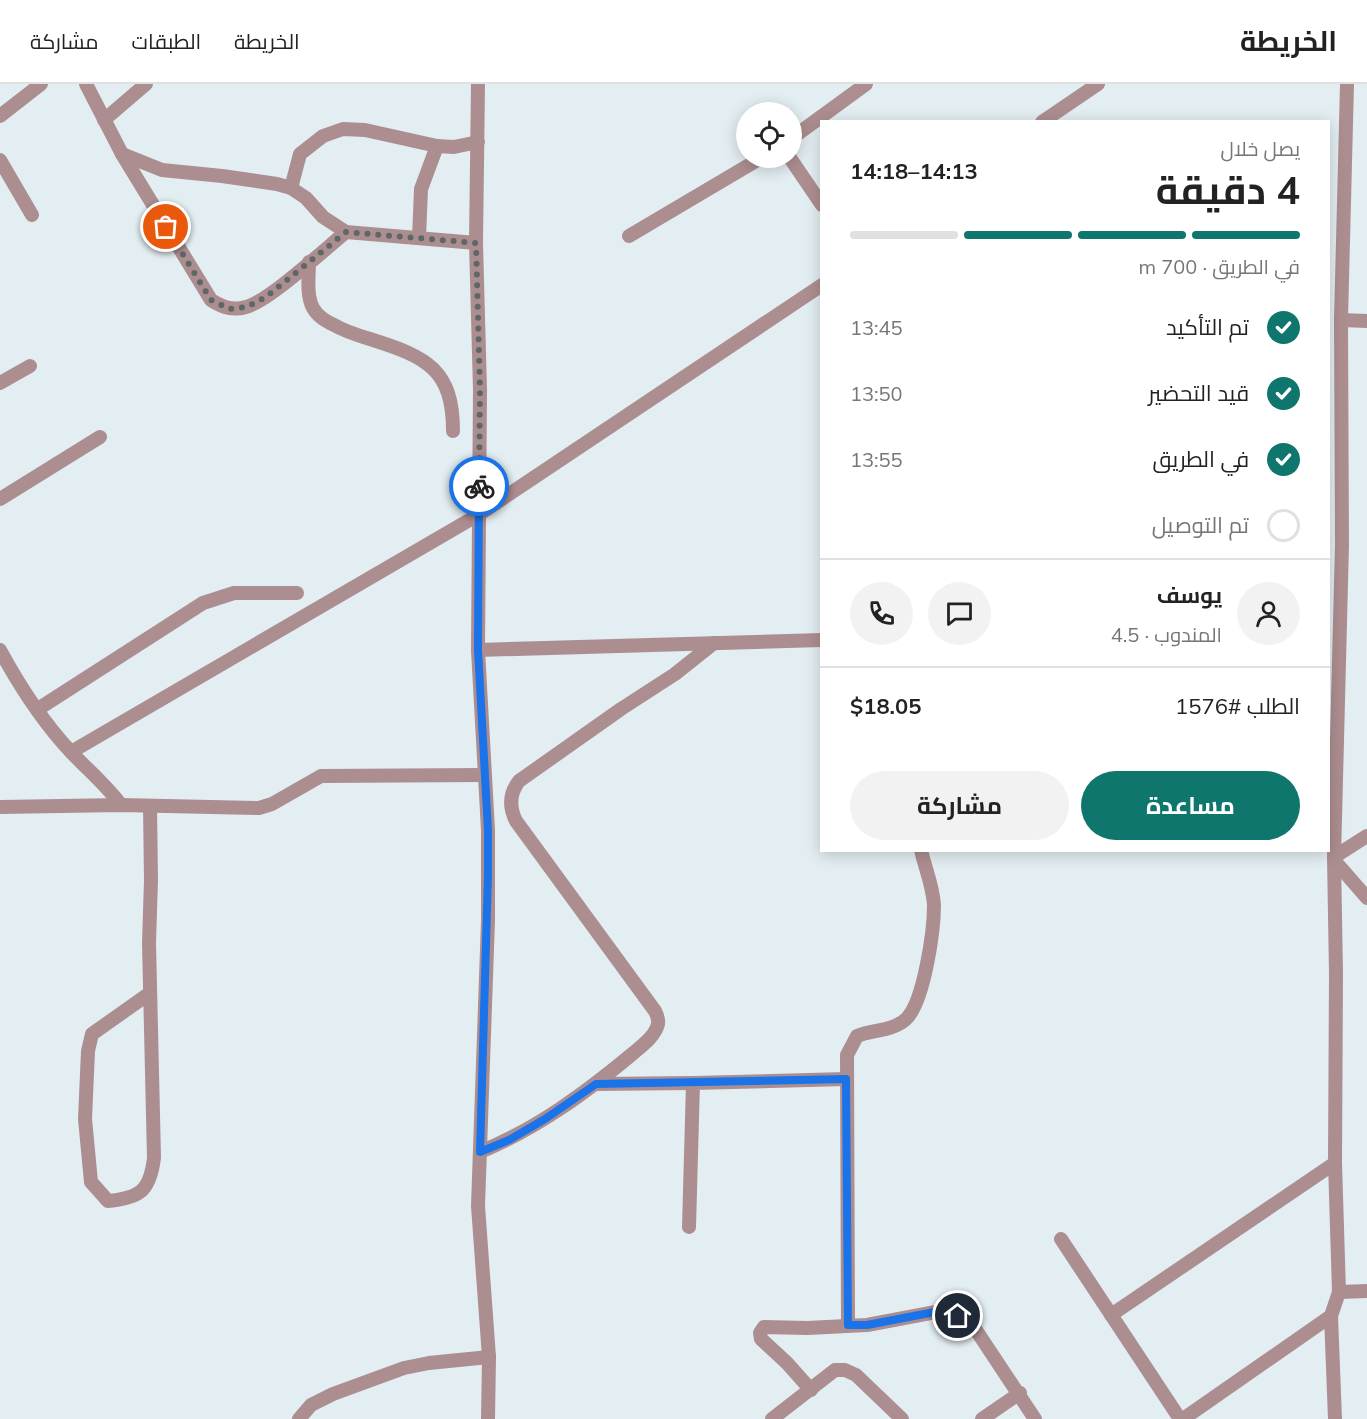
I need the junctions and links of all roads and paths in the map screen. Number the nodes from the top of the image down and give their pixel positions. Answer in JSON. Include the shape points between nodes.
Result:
{"nodes":[{"id":1,"x":41,"y":84,"type":"edge"},
{"id":2,"x":86,"y":84,"type":"edge"},
{"id":3,"x":146,"y":84,"type":"edge"},
{"id":4,"x":478,"y":84,"type":"edge"},
{"id":5,"x":866,"y":84,"type":"edge"},
{"id":6,"x":1098,"y":84,"type":"edge"},
{"id":7,"x":1347,"y":84,"type":"edge"},
{"id":8,"x":0,"y":116,"type":"edge"},
{"id":9,"x":104,"y":120,"type":"junction"},
{"id":10,"x":1045,"y":120,"type":"edge"},
{"id":11,"x":802,"y":131,"type":"edge"},
{"id":12,"x":478,"y":142,"type":"junction"},
{"id":13,"x":437,"y":146,"type":"junction"},
{"id":14,"x":122,"y":154,"type":"junction"},
{"id":15,"x":0,"y":160,"type":"edge"},
{"id":16,"x":744,"y":168,"type":"edge"},
{"id":17,"x":797,"y":168,"type":"edge"},
{"id":18,"x":291,"y":188,"type":"junction"},
{"id":19,"x":820,"y":202,"type":"edge"},
{"id":20,"x":32,"y":214,"type":"dead end"},
{"id":21,"x":346,"y":232,"type":"junction"},
{"id":22,"x":629,"y":236,"type":"dead end"},
{"id":23,"x":418,"y":238,"type":"junction"},
{"id":24,"x":476,"y":243,"type":"junction"},
{"id":25,"x":309,"y":262,"type":"junction"},
{"id":26,"x":820,"y":286,"type":"edge"},
{"id":27,"x":1341,"y":320,"type":"junction"},
{"id":28,"x":1367,"y":321,"type":"edge"},
{"id":29,"x":1335,"y":356,"type":"edge"},
{"id":30,"x":30,"y":366,"type":"dead end"},
{"id":31,"x":0,"y":383,"type":"edge"},
{"id":32,"x":453,"y":431,"type":"dead end"},
{"id":33,"x":100,"y":437,"type":"dead end"},
{"id":34,"x":0,"y":499,"type":"edge"},
{"id":35,"x":478,"y":515,"type":"junction"},
{"id":36,"x":1342,"y":545,"type":"junction"},
{"id":37,"x":1330,"y":551,"type":"edge"},
{"id":38,"x":297,"y":593,"type":"dead end"},
{"id":39,"x":1334,"y":628,"type":"edge"},
{"id":40,"x":820,"y":640,"type":"edge"},
{"id":41,"x":714,"y":642,"type":"junction"},
{"id":42,"x":0,"y":650,"type":"edge"},
{"id":43,"x":478,"y":650,"type":"junction"},
{"id":44,"x":38,"y":709,"type":"junction"},
{"id":45,"x":71,"y":752,"type":"junction"},
{"id":46,"x":484,"y":775,"type":"junction"},
{"id":47,"x":122,"y":805,"type":"junction"},
{"id":48,"x":150,"y":806,"type":"junction"},
{"id":49,"x":0,"y":807,"type":"edge"},
{"id":50,"x":1367,"y":836,"type":"edge"},
{"id":51,"x":922,"y":852,"type":"edge"},
{"id":52,"x":1334,"y":858,"type":"junction"},
{"id":53,"x":1367,"y":898,"type":"edge"},
{"id":54,"x":150,"y":993,"type":"junction"},
{"id":55,"x":846,"y":1079,"type":"junction"},
{"id":56,"x":693,"y":1083,"type":"junction"},
{"id":57,"x":596,"y":1084,"type":"junction"},
{"id":58,"x":480,"y":1152,"type":"junction"},
{"id":59,"x":1335,"y":1163,"type":"junction"},
{"id":60,"x":689,"y":1227,"type":"dead end"},
{"id":61,"x":1061,"y":1239,"type":"dead end"},
{"id":62,"x":1367,"y":1291,"type":"edge"},
{"id":63,"x":1339,"y":1292,"type":"junction"},
{"id":64,"x":1111,"y":1315,"type":"junction"},
{"id":65,"x":1331,"y":1316,"type":"junction"},
{"id":66,"x":848,"y":1325,"type":"junction"},
{"id":67,"x":489,"y":1357,"type":"junction"},
{"id":68,"x":811,"y":1390,"type":"junction"},
{"id":69,"x":1020,"y":1393,"type":"junction"},
{"id":70,"x":299,"y":1419,"type":"edge"},
{"id":71,"x":488,"y":1419,"type":"edge"},
{"id":72,"x":772,"y":1419,"type":"edge"},
{"id":73,"x":902,"y":1419,"type":"edge"},
{"id":74,"x":982,"y":1419,"type":"edge"},
{"id":75,"x":1035,"y":1419,"type":"edge"},
{"id":76,"x":1181,"y":1419,"type":"edge"},
{"id":77,"x":1335,"y":1419,"type":"edge"}],
"edges":[{"from":1,"to":8,"type":"street"},
{"from":2,"to":9,"type":"street"},
{"from":3,"to":9,"type":"street"},
{"from":4,"to":12,"type":"street"},
{"from":5,"to":11,"type":"street"},
{"from":6,"to":10,"type":"street"},
{"from":7,"to":27,"type":"street"},
{"from":9,"to":14,"type":"street"},
{"from":12,"to":13,"type":"street"},
{"from":12,"to":24,"type":"street"},
{"from":13,"to":18,"type":"street","via":[[343,129],[323,136],[300,154]]},
{"from":13,"to":23,"type":"street","via":[[421,189]]},
{"from":14,"to":18,"type":"street","via":[[162,170]]},
{"from":14,"to":25,"type":"street","via":[[211,300],[220,306],[247,307],[266,297]]},
{"from":15,"to":20,"type":"street"},
{"from":16,"to":22,"type":"street"},
{"from":17,"to":19,"type":"street"},
{"from":18,"to":21,"type":"street","via":[[323,218]]},
{"from":21,"to":23,"type":"street"},
{"from":21,"to":25,"type":"street"},
{"from":23,"to":24,"type":"street"},
{"from":24,"to":35,"type":"street"},
{"from":25,"to":32,"type":"street","via":[[309,291],[321,318],[342,330],[423,360],[436,371],[448,391]]},
{"from":26,"to":35,"type":"street"},
{"from":27,"to":28,"type":"street"},
{"from":27,"to":29,"type":"street"},
{"from":29,"to":36,"type":"street"},
{"from":30,"to":31,"type":"street"},
{"from":33,"to":34,"type":"street"},
{"from":35,"to":43,"type":"street"},
{"from":35,"to":45,"type":"street"},
{"from":36,"to":37,"type":"street"},
{"from":36,"to":39,"type":"street"},
{"from":38,"to":44,"type":"street","via":[[234,593],[203,603]]},
{"from":39,"to":52,"type":"street"},
{"from":40,"to":41,"type":"street"},
{"from":41,"to":43,"type":"street"},
{"from":41,"to":57,"type":"street","via":[[675,674],[519,781],[512,792],[511,811],[516,821],[658,1018],[658,1025],[646,1042]]},
{"from":42,"to":44,"type":"street"},
{"from":43,"to":46,"type":"street"},
{"from":44,"to":45,"type":"street"},
{"from":45,"to":47,"type":"street"},
{"from":46,"to":48,"type":"street","via":[[321,776],[259,808]]},
{"from":46,"to":58,"type":"street","via":[[488,920]]},
{"from":47,"to":48,"type":"street"},
{"from":47,"to":49,"type":"street"},
{"from":48,"to":54,"type":"street"},
{"from":50,"to":52,"type":"street"},
{"from":51,"to":55,"type":"street","via":[[934,904],[919,994],[910,1014],[899,1024],[857,1036],[848,1050]]},
{"from":52,"to":53,"type":"street"},
{"from":52,"to":59,"type":"street"},
{"from":54,"to":54,"type":"street","via":[[152,1178],[129,1199],[108,1201],[91,1182],[85,1119],[88,1051],[92,1034]]},
{"from":55,"to":56,"type":"street"},
{"from":55,"to":66,"type":"street"},
{"from":56,"to":57,"type":"street"},
{"from":56,"to":60,"type":"street"},
{"from":57,"to":58,"type":"street","via":[[536,1125]]},
{"from":58,"to":67,"type":"street","via":[[478,1206]]},
{"from":59,"to":63,"type":"street"},
{"from":59,"to":64,"type":"street"},
{"from":61,"to":64,"type":"street"},
{"from":62,"to":63,"type":"street"},
{"from":63,"to":65,"type":"street"},
{"from":64,"to":76,"type":"street"},
{"from":65,"to":76,"type":"street"},
{"from":65,"to":77,"type":"street"},
{"from":66,"to":68,"type":"street","via":[[768,1326],[761,1330],[761,1339]]},
{"from":66,"to":69,"type":"street","via":[[949,1312],[974,1327]]},
{"from":67,"to":70,"type":"street","via":[[404,1368],[333,1394],[311,1406]]},
{"from":67,"to":71,"type":"street"},
{"from":68,"to":72,"type":"street"},
{"from":68,"to":73,"type":"street","via":[[835,1370],[845,1370],[856,1375]]},
{"from":69,"to":74,"type":"street"},
{"from":69,"to":75,"type":"street"}]}
